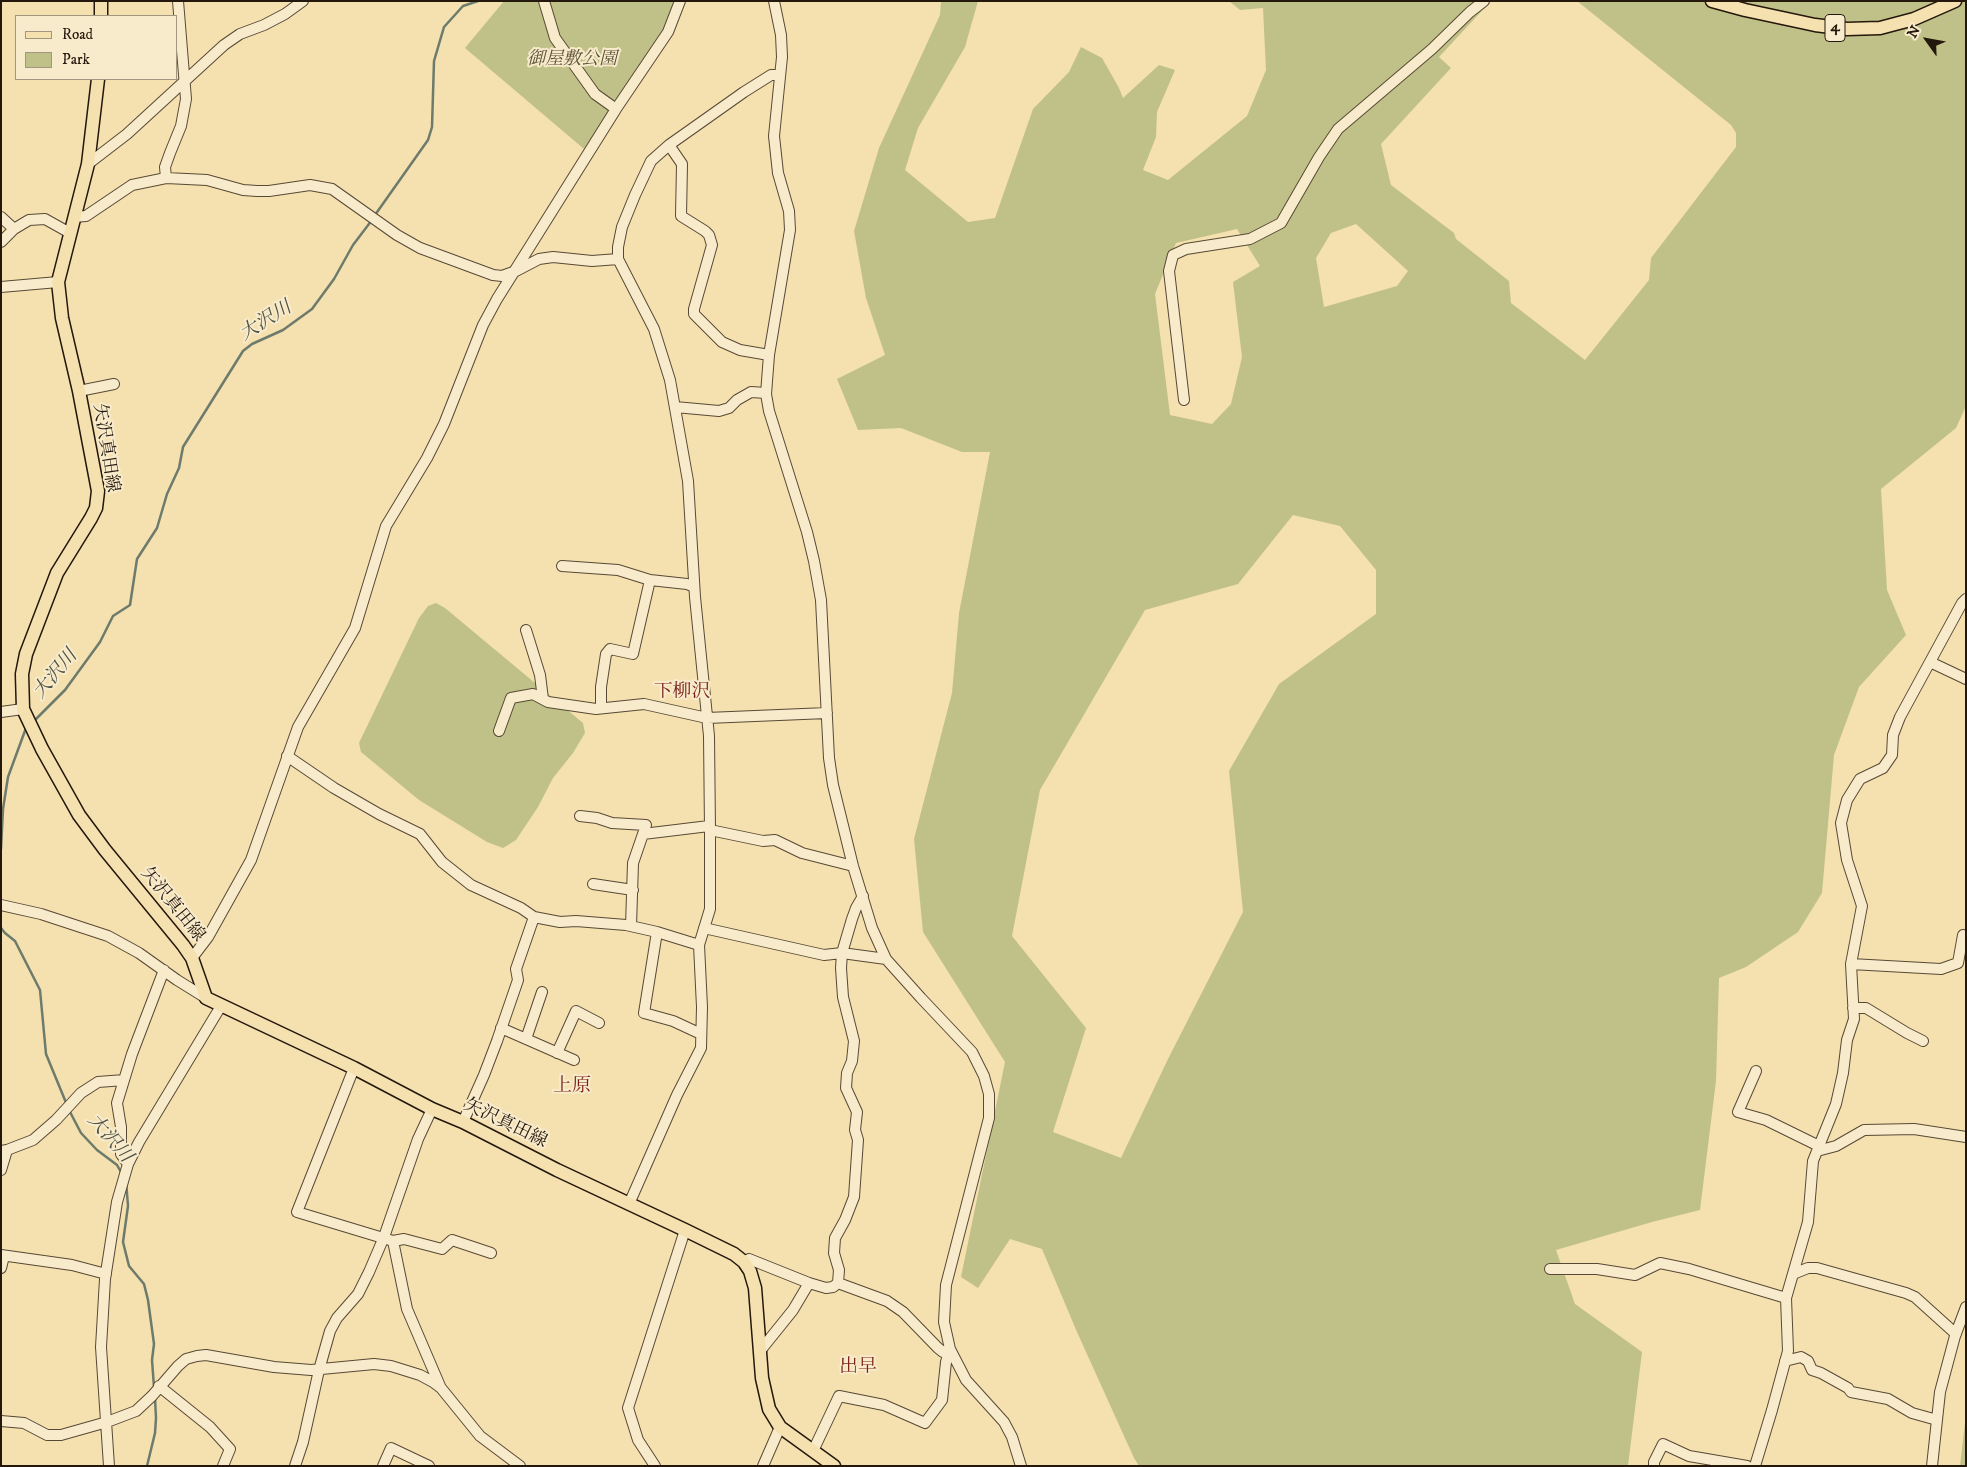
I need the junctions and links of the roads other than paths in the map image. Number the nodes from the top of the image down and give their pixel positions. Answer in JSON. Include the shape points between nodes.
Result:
{"nodes":[{"id":1,"x":101,"y":1,"type":"edge"},
{"id":2,"x":178,"y":1,"type":"edge"},
{"id":3,"x":303,"y":1,"type":"edge"},
{"id":4,"x":544,"y":1,"type":"edge"},
{"id":5,"x":680,"y":1,"type":"edge"},
{"id":6,"x":774,"y":1,"type":"edge"},
{"id":7,"x":1484,"y":1,"type":"edge"},
{"id":8,"x":1712,"y":1,"type":"edge"},
{"id":9,"x":1955,"y":1,"type":"edge"},
{"id":10,"x":101,"y":15,"type":"edge"},
{"id":11,"x":780,"y":74,"type":"junction"},
{"id":12,"x":98,"y":80,"type":"edge"},
{"id":13,"x":185,"y":80,"type":"junction"},
{"id":14,"x":616,"y":109,"type":"junction"},
{"id":15,"x":669,"y":144,"type":"junction"},
{"id":16,"x":88,"y":164,"type":"junction"},
{"id":17,"x":166,"y":178,"type":"junction"},
{"id":18,"x":1,"y":217,"type":"edge"},
{"id":19,"x":74,"y":217,"type":"junction"},
{"id":20,"x":14,"y":229,"type":"junction"},
{"id":21,"x":70,"y":233,"type":"junction"},
{"id":22,"x":1,"y":242,"type":"edge"},
{"id":23,"x":618,"y":259,"type":"junction"},
{"id":24,"x":516,"y":272,"type":"junction"},
{"id":25,"x":58,"y":282,"type":"junction"},
{"id":26,"x":1,"y":286,"type":"edge"},
{"id":27,"x":769,"y":355,"type":"junction"},
{"id":28,"x":114,"y":384,"type":"dead end"},
{"id":29,"x":79,"y":391,"type":"junction"},
{"id":30,"x":766,"y":393,"type":"junction"},
{"id":31,"x":1184,"y":400,"type":"dead end"},
{"id":32,"x":675,"y":407,"type":"junction"},
{"id":33,"x":562,"y":566,"type":"dead end"},
{"id":34,"x":650,"y":580,"type":"junction"},
{"id":35,"x":694,"y":587,"type":"junction"},
{"id":36,"x":1966,"y":599,"type":"edge"},
{"id":37,"x":526,"y":630,"type":"dead end"},
{"id":38,"x":1930,"y":662,"type":"junction"},
{"id":39,"x":1966,"y":679,"type":"edge"},
{"id":40,"x":543,"y":699,"type":"junction"},
{"id":41,"x":601,"y":708,"type":"junction"},
{"id":42,"x":23,"y":709,"type":"junction"},
{"id":43,"x":1,"y":712,"type":"edge"},
{"id":44,"x":827,"y":713,"type":"junction"},
{"id":45,"x":707,"y":718,"type":"junction"},
{"id":46,"x":499,"y":731,"type":"dead end"},
{"id":47,"x":287,"y":756,"type":"junction"},
{"id":48,"x":580,"y":816,"type":"dead end"},
{"id":49,"x":710,"y":828,"type":"junction"},
{"id":50,"x":643,"y":834,"type":"junction"},
{"id":51,"x":853,"y":866,"type":"junction"},
{"id":52,"x":593,"y":884,"type":"dead end"},
{"id":53,"x":633,"y":890,"type":"junction"},
{"id":54,"x":863,"y":896,"type":"junction"},
{"id":55,"x":1,"y":905,"type":"edge"},
{"id":56,"x":534,"y":917,"type":"junction"},
{"id":57,"x":631,"y":926,"type":"junction"},
{"id":58,"x":704,"y":928,"type":"junction"},
{"id":59,"x":658,"y":932,"type":"junction"},
{"id":60,"x":1963,"y":935,"type":"dead end"},
{"id":61,"x":699,"y":945,"type":"junction"},
{"id":62,"x":842,"y":953,"type":"junction"},
{"id":63,"x":192,"y":958,"type":"junction"},
{"id":64,"x":886,"y":959,"type":"junction"},
{"id":65,"x":1851,"y":964,"type":"junction"},
{"id":66,"x":164,"y":970,"type":"junction"},
{"id":67,"x":542,"y":992,"type":"dead end"},
{"id":68,"x":206,"y":998,"type":"junction"},
{"id":69,"x":221,"y":1006,"type":"junction"},
{"id":70,"x":1853,"y":1008,"type":"junction"},
{"id":71,"x":600,"y":1023,"type":"dead end"},
{"id":72,"x":501,"y":1028,"type":"junction"},
{"id":73,"x":701,"y":1034,"type":"junction"},
{"id":74,"x":526,"y":1039,"type":"junction"},
{"id":75,"x":1923,"y":1041,"type":"dead end"},
{"id":76,"x":557,"y":1052,"type":"junction"},
{"id":77,"x":574,"y":1060,"type":"dead end"},
{"id":78,"x":354,"y":1068,"type":"junction"},
{"id":79,"x":1756,"y":1071,"type":"dead end"},
{"id":80,"x":124,"y":1080,"type":"junction"},
{"id":81,"x":432,"y":1109,"type":"junction"},
{"id":82,"x":463,"y":1122,"type":"junction"},
{"id":83,"x":1966,"y":1137,"type":"edge"},
{"id":84,"x":1818,"y":1148,"type":"junction"},
{"id":85,"x":4,"y":1151,"type":"edge"},
{"id":86,"x":128,"y":1164,"type":"junction"},
{"id":87,"x":1,"y":1170,"type":"edge"},
{"id":88,"x":629,"y":1204,"type":"junction"},
{"id":89,"x":686,"y":1230,"type":"junction"},
{"id":90,"x":388,"y":1239,"type":"junction"},
{"id":91,"x":491,"y":1252,"type":"dead end"},
{"id":92,"x":2,"y":1255,"type":"edge"},
{"id":93,"x":744,"y":1262,"type":"junction"},
{"id":94,"x":1,"y":1268,"type":"edge"},
{"id":95,"x":1550,"y":1269,"type":"dead end"},
{"id":96,"x":106,"y":1274,"type":"junction"},
{"id":97,"x":1793,"y":1274,"type":"junction"},
{"id":98,"x":809,"y":1283,"type":"junction"},
{"id":99,"x":838,"y":1283,"type":"junction"},
{"id":100,"x":1786,"y":1298,"type":"junction"},
{"id":101,"x":1966,"y":1307,"type":"edge"},
{"id":102,"x":1956,"y":1334,"type":"junction"},
{"id":103,"x":950,"y":1350,"type":"junction"},
{"id":104,"x":760,"y":1351,"type":"junction"},
{"id":105,"x":1785,"y":1361,"type":"junction"},
{"id":106,"x":319,"y":1370,"type":"junction"},
{"id":107,"x":159,"y":1386,"type":"junction"},
{"id":108,"x":441,"y":1388,"type":"junction"},
{"id":109,"x":1937,"y":1420,"type":"junction"},
{"id":110,"x":1,"y":1421,"type":"edge"},
{"id":111,"x":107,"y":1422,"type":"junction"},
{"id":112,"x":780,"y":1428,"type":"junction"},
{"id":113,"x":813,"y":1451,"type":"junction"},
{"id":114,"x":507,"y":1461,"type":"edge"},
{"id":115,"x":110,"y":1466,"type":"edge"},
{"id":116,"x":223,"y":1466,"type":"edge"},
{"id":117,"x":296,"y":1466,"type":"edge"},
{"id":118,"x":383,"y":1466,"type":"edge"},
{"id":119,"x":429,"y":1466,"type":"edge"},
{"id":120,"x":520,"y":1466,"type":"edge"},
{"id":121,"x":655,"y":1466,"type":"edge"},
{"id":122,"x":763,"y":1466,"type":"edge"},
{"id":123,"x":834,"y":1466,"type":"edge"},
{"id":124,"x":1021,"y":1466,"type":"edge"},
{"id":125,"x":1654,"y":1466,"type":"edge"},
{"id":126,"x":1747,"y":1466,"type":"edge"},
{"id":127,"x":1755,"y":1466,"type":"edge"},
{"id":128,"x":1932,"y":1466,"type":"edge"}],
"edges":[{"from":1,"to":10,"type":"main road"},
{"from":2,"to":13,"type":"street"},
{"from":3,"to":13,"type":"street","via":[[285,14],[240,34]]},
{"from":4,"to":14,"type":"street","via":[[555,38],[595,94]]},
{"from":5,"to":14,"type":"street","via":[[668,32]]},
{"from":6,"to":11,"type":"street","via":[[781,35]]},
{"from":7,"to":31,"type":"street","via":[[1338,129],[1281,223],[1250,239],[1186,249],[1173,255],[1169,271]]},
{"from":8,"to":9,"type":"main road","number":"4","via":[[1762,14],[1847,29],[1880,28],[1914,19]]},
{"from":11,"to":15,"type":"street","via":[[762,80]]},
{"from":11,"to":27,"type":"street","via":[[774,136],[790,230]]},
{"from":12,"to":16,"type":"main road","name":"矢沢真田線"},
{"from":13,"to":16,"type":"street","via":[[127,134]]},
{"from":13,"to":17,"type":"street","via":[[185,113],[167,160]]},
{"from":14,"to":24,"type":"street"},
{"from":15,"to":23,"type":"street","via":[[651,161],[634,195],[622,227]]},
{"from":15,"to":27,"type":"street","via":[[682,164],[681,216],[705,231],[712,245],[694,314],[722,342],[740,350]]},
{"from":16,"to":19,"type":"main road","name":"矢沢真田線"},
{"from":17,"to":19,"type":"street","via":[[132,184],[86,216]]},
{"from":17,"to":24,"type":"street","via":[[207,180],[257,191],[310,184],[322,186],[332,189],[420,248],[493,276]]},
{"from":18,"to":20,"type":"street"},
{"from":19,"to":21,"type":"main road","name":"矢沢真田線"},
{"from":20,"to":21,"type":"street","via":[[29,220],[45,220]]},
{"from":20,"to":22,"type":"street"},
{"from":21,"to":25,"type":"main road","name":"矢沢真田線"},
{"from":23,"to":24,"type":"street","via":[[592,261],[553,257],[539,259]]},
{"from":23,"to":32,"type":"street","via":[[654,329]]},
{"from":24,"to":47,"type":"street","via":[[483,325],[427,458],[386,526],[355,628],[298,727]]},
{"from":25,"to":26,"type":"street"},
{"from":25,"to":29,"type":"main road","name":"矢沢真田線","via":[[62,318]]},
{"from":27,"to":30,"type":"street"},
{"from":28,"to":29,"type":"street"},
{"from":29,"to":42,"type":"main road","name":"矢沢真田線","via":[[98,491],[96,508],[57,573],[26,654],[22,674]]},
{"from":30,"to":32,"type":"street","via":[[751,392],[729,408],[719,411]]},
{"from":30,"to":44,"type":"street","via":[[814,561],[820,600]]},
{"from":32,"to":35,"type":"street","via":[[688,481]]},
{"from":33,"to":34,"type":"street","via":[[618,570]]},
{"from":34,"to":35,"type":"street"},
{"from":34,"to":41,"type":"street","via":[[633,654],[610,649],[606,654]]},
{"from":35,"to":45,"type":"street"},
{"from":36,"to":38,"type":"street"},
{"from":37,"to":40,"type":"street","via":[[540,675]]},
{"from":38,"to":39,"type":"street"},
{"from":38,"to":65,"type":"street","via":[[1900,717],[1892,755],[1883,768],[1860,779],[1847,800],[1841,823],[1847,860],[1862,906]]},
{"from":40,"to":41,"type":"street"},
{"from":40,"to":46,"type":"street","via":[[532,694],[511,698]]},
{"from":41,"to":45,"type":"street","via":[[644,704]]},
{"from":42,"to":43,"type":"street"},
{"from":42,"to":63,"type":"main road","name":"矢沢真田線","via":[[79,815],[172,928]]},
{"from":44,"to":45,"type":"street"},
{"from":44,"to":51,"type":"street","via":[[833,785]]},
{"from":45,"to":49,"type":"street"},
{"from":47,"to":56,"type":"street","via":[[334,788],[420,834],[442,862],[471,885]]},
{"from":47,"to":63,"type":"street","via":[[251,860],[208,937]]},
{"from":48,"to":50,"type":"street","via":[[612,823],[646,824]]},
{"from":49,"to":50,"type":"street"},
{"from":49,"to":51,"type":"street","via":[[775,840],[802,853]]},
{"from":49,"to":58,"type":"street","via":[[710,909]]},
{"from":50,"to":53,"type":"street","via":[[633,863]]},
{"from":51,"to":54,"type":"street"},
{"from":52,"to":53,"type":"street"},
{"from":53,"to":57,"type":"street"},
{"from":54,"to":62,"type":"street"},
{"from":54,"to":64,"type":"street","via":[[872,928]]},
{"from":55,"to":66,"type":"street","via":[[108,936]]},
{"from":56,"to":57,"type":"street","via":[[560,922]]},
{"from":56,"to":72,"type":"street","via":[[516,969],[518,980]]},
{"from":57,"to":59,"type":"street"},
{"from":58,"to":61,"type":"street"},
{"from":58,"to":62,"type":"street","via":[[824,955]]},
{"from":59,"to":61,"type":"street"},
{"from":59,"to":73,"type":"street","via":[[644,1013]]},
{"from":60,"to":65,"type":"street","via":[[1958,963],[1941,969]]},
{"from":61,"to":73,"type":"street"},
{"from":62,"to":64,"type":"street"},
{"from":62,"to":99,"type":"street","via":[[843,997],[854,1041],[846,1088],[857,1112],[855,1130],[858,1140],[854,1196],[835,1238]]},
{"from":63,"to":68,"type":"main road","name":"矢沢真田線"},
{"from":64,"to":103,"type":"street","via":[[972,1052],[984,1076],[988,1094],[989,1118],[946,1285],[944,1322]]},
{"from":65,"to":70,"type":"street"},
{"from":66,"to":68,"type":"street"},
{"from":66,"to":80,"type":"street"},
{"from":67,"to":74,"type":"street"},
{"from":68,"to":69,"type":"main road","name":"矢沢真田線"},
{"from":69,"to":78,"type":"main road","name":"矢沢真田線"},
{"from":69,"to":86,"type":"street"},
{"from":70,"to":75,"type":"street","via":[[1866,1008]]},
{"from":70,"to":84,"type":"street","via":[[1854,1019],[1836,1104]]},
{"from":71,"to":76,"type":"street","via":[[576,1011]]},
{"from":72,"to":74,"type":"street"},
{"from":72,"to":82,"type":"street"},
{"from":73,"to":88,"type":"street","via":[[701,1048]]},
{"from":74,"to":76,"type":"street"},
{"from":76,"to":77,"type":"street"},
{"from":78,"to":81,"type":"main road","name":"矢沢真田線"},
{"from":78,"to":90,"type":"street","via":[[297,1212]]},
{"from":79,"to":84,"type":"street","via":[[1738,1112],[1766,1120]]},
{"from":80,"to":85,"type":"street","via":[[98,1082],[81,1093],[33,1140]]},
{"from":80,"to":86,"type":"street","via":[[117,1103],[121,1154]]},
{"from":81,"to":82,"type":"main road","name":"矢沢真田線"},
{"from":81,"to":90,"type":"street","via":[[418,1139]]},
{"from":82,"to":88,"type":"main road","name":"矢沢真田線"},
{"from":83,"to":84,"type":"street","via":[[1914,1129],[1864,1130],[1836,1146]]},
{"from":84,"to":97,"type":"street","via":[[1808,1222]]},
{"from":85,"to":87,"type":"street"},
{"from":86,"to":96,"type":"street","via":[[117,1202]]},
{"from":88,"to":89,"type":"main road","name":"矢沢真田線"},
{"from":89,"to":93,"type":"main road","name":"矢沢真田線"},
{"from":89,"to":121,"type":"street","via":[[628,1408],[638,1440]]},
{"from":90,"to":91,"type":"street","via":[[404,1239],[442,1249],[452,1240]]},
{"from":90,"to":106,"type":"street","via":[[358,1294],[330,1331]]},
{"from":90,"to":108,"type":"street","via":[[407,1309]]},
{"from":92,"to":94,"type":"street"},
{"from":92,"to":96,"type":"street","via":[[72,1265]]},
{"from":93,"to":98,"type":"street","via":[[749,1259]]},
{"from":93,"to":104,"type":"main road","via":[[755,1288]]},
{"from":95,"to":100,"type":"street","via":[[1597,1269],[1635,1275],[1660,1263]]},
{"from":96,"to":111,"type":"street","via":[[101,1346]]},
{"from":97,"to":100,"type":"street"},
{"from":97,"to":102,"type":"street","via":[[1817,1268],[1906,1293],[1915,1297]]},
{"from":98,"to":99,"type":"street","via":[[826,1288]]},
{"from":98,"to":104,"type":"street","via":[[793,1310]]},
{"from":99,"to":103,"type":"street","via":[[888,1301],[943,1352]]},
{"from":100,"to":105,"type":"street","via":[[1788,1351]]},
{"from":101,"to":102,"type":"street"},
{"from":102,"to":109,"type":"street","via":[[1940,1392]]},
{"from":103,"to":113,"type":"street","via":[[942,1400],[925,1423],[884,1405],[839,1396]]},
{"from":103,"to":124,"type":"street","via":[[966,1380],[1004,1422]]},
{"from":104,"to":112,"type":"main road","via":[[765,1395]]},
{"from":105,"to":109,"type":"street","via":[[1801,1356],[1812,1370],[1835,1380],[1851,1392],[1888,1399],[1912,1414]]},
{"from":105,"to":127,"type":"street"},
{"from":106,"to":107,"type":"street","via":[[282,1368],[206,1354],[186,1359]]},
{"from":106,"to":108,"type":"street","via":[[374,1364],[391,1366],[420,1375]]},
{"from":106,"to":117,"type":"street"},
{"from":107,"to":111,"type":"street","via":[[136,1411]]},
{"from":107,"to":116,"type":"street","via":[[210,1427],[230,1449]]},
{"from":108,"to":114,"type":"street","via":[[480,1436]]},
{"from":109,"to":128,"type":"street"},
{"from":110,"to":111,"type":"street","via":[[24,1422],[47,1435],[61,1435]]},
{"from":111,"to":115,"type":"street"},
{"from":112,"to":113,"type":"main road"},
{"from":112,"to":122,"type":"street"},
{"from":113,"to":123,"type":"main road"},
{"from":114,"to":120,"type":"street"},
{"from":118,"to":119,"type":"street","via":[[391,1448]]},
{"from":125,"to":126,"type":"street","via":[[1663,1444],[1689,1456]]}]}
